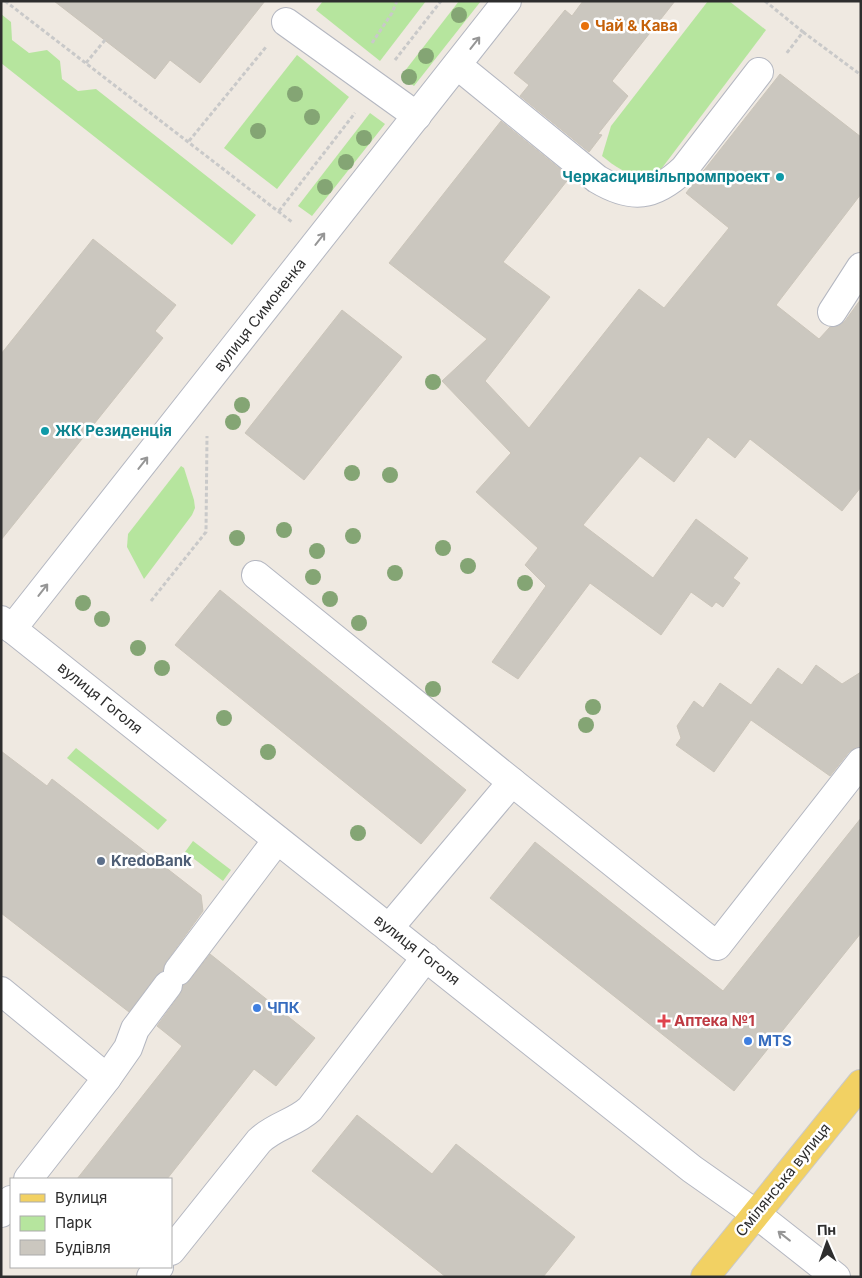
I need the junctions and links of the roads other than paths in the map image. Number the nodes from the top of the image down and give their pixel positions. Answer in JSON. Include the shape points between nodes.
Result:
{"nodes":[{"id":1,"x":507,"y":1,"type":"edge"},
{"id":2,"x":286,"y":22,"type":"road end"},
{"id":3,"x":457,"y":65,"type":"junction"},
{"id":4,"x":759,"y":72,"type":"road end"},
{"id":5,"x":417,"y":116,"type":"junction"},
{"id":6,"x":861,"y":267,"type":"edge"},
{"id":7,"x":832,"y":312,"type":"dead end"},
{"id":8,"x":256,"y":575,"type":"dead end"},
{"id":9,"x":7,"y":624,"type":"edge"},
{"id":10,"x":860,"y":764,"type":"edge"},
{"id":11,"x":512,"y":782,"type":"junction"},
{"id":12,"x":277,"y":840,"type":"junction"},
{"id":13,"x":389,"y":928,"type":"junction"},
{"id":14,"x":426,"y":957,"type":"junction"},
{"id":15,"x":1,"y":990,"type":"edge"},
{"id":16,"x":107,"y":1078,"type":"junction"},
{"id":17,"x":861,"y":1084,"type":"edge"},
{"id":18,"x":29,"y":1178,"type":"edge"},
{"id":19,"x":10,"y":1201,"type":"edge"},
{"id":20,"x":1,"y":1213,"type":"edge"},
{"id":21,"x":756,"y":1214,"type":"junction"},
{"id":22,"x":172,"y":1250,"type":"edge"},
{"id":23,"x":705,"y":1277,"type":"edge"},
{"id":24,"x":836,"y":1277,"type":"edge"}],
"edges":[{"from":3,"to":1,"type":"street","name":"вулиця Симоненка","one_way":true},
{"from":2,"to":5,"type":"street"},
{"from":3,"to":4,"type":"street","via":[[597,179],[626,192],[658,189],[684,170]]},
{"from":3,"to":5,"type":"street","name":"вулиця Симоненка"},
{"from":9,"to":5,"type":"street","name":"вулиця Симоненка","one_way":true},
{"from":6,"to":7,"type":"street"},
{"from":8,"to":11,"type":"street"},
{"from":9,"to":12,"type":"street","name":"вулиця Гоголя"},
{"from":10,"to":11,"type":"street","via":[[717,946]]},
{"from":11,"to":13,"type":"street"},
{"from":12,"to":13,"type":"street","name":"вулиця Гоголя"},
{"from":12,"to":16,"type":"street","via":[[135,1029],[128,1048]]},
{"from":13,"to":14,"type":"street","name":"вулиця Гоголя"},
{"from":14,"to":21,"type":"street","name":"вулиця Гоголя","via":[[692,1168]]},
{"from":14,"to":22,"type":"street","via":[[310,1108],[303,1116],[258,1140]]},
{"from":15,"to":16,"type":"street"},
{"from":16,"to":18,"type":"street"},
{"from":17,"to":21,"type":"main road","name":"Смілянська вулиця"},
{"from":19,"to":20,"type":"street"},
{"from":21,"to":23,"type":"main road","name":"Смілянська вулиця"},
{"from":24,"to":21,"type":"street","name":"вулиця Гоголя","one_way":true}]}
